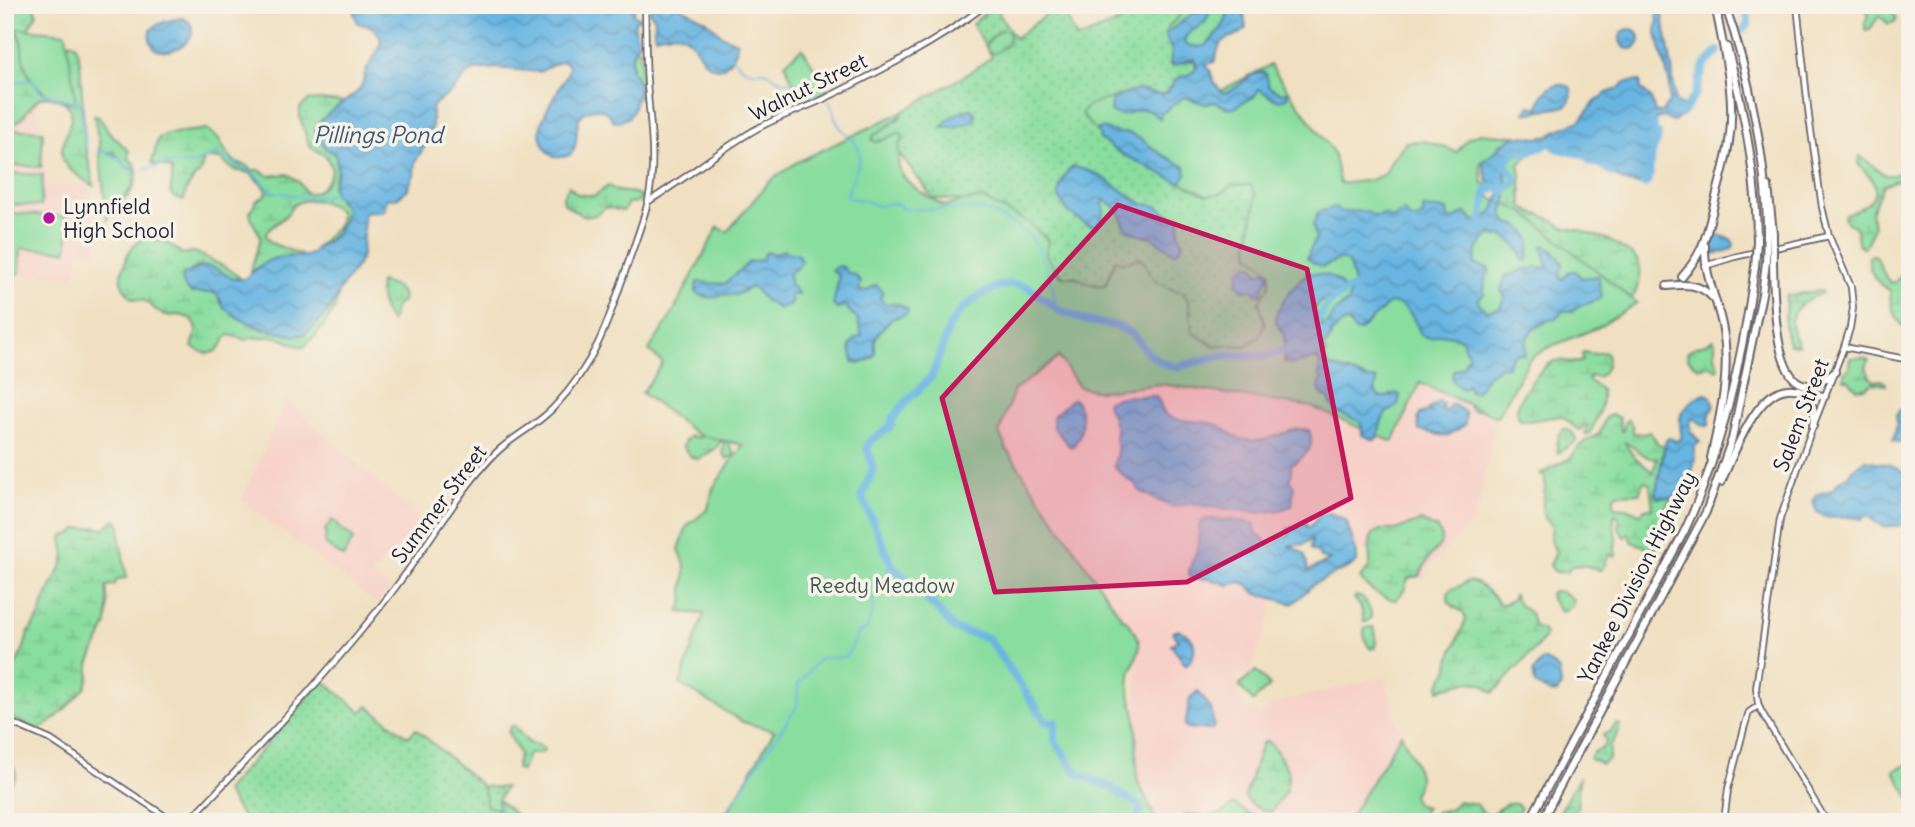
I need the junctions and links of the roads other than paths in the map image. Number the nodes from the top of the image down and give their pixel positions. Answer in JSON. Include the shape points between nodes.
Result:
{"nodes":[{"id":1,"x":645,"y":5,"type":"edge"},
{"id":2,"x":986,"y":5,"type":"edge"},
{"id":3,"x":1714,"y":5,"type":"edge"},
{"id":4,"x":1725,"y":5,"type":"edge"},
{"id":5,"x":1797,"y":5,"type":"edge"},
{"id":6,"x":1717,"y":14,"type":"junction"},
{"id":7,"x":648,"y":202,"type":"junction"},
{"id":8,"x":1829,"y":236,"type":"junction"},
{"id":9,"x":1706,"y":237,"type":"junction"},
{"id":10,"x":1769,"y":262,"type":"junction"},
{"id":11,"x":1705,"y":266,"type":"junction"},
{"id":12,"x":1682,"y":277,"type":"dead end"},
{"id":13,"x":1667,"y":286,"type":"dead end"},
{"id":14,"x":1717,"y":307,"type":"junction"},
{"id":15,"x":1844,"y":347,"type":"junction"},
{"id":16,"x":1910,"y":360,"type":"edge"},
{"id":17,"x":1835,"y":372,"type":"junction"},
{"id":18,"x":1803,"y":385,"type":"junction"},
{"id":19,"x":1796,"y":390,"type":"junction"},
{"id":20,"x":1825,"y":397,"type":"junction"},
{"id":21,"x":1813,"y":426,"type":"junction"},
{"id":22,"x":1704,"y":488,"type":"junction"},
{"id":23,"x":1706,"y":512,"type":"junction"},
{"id":24,"x":1758,"y":706,"type":"junction"},
{"id":25,"x":5,"y":720,"type":"edge"},
{"id":26,"x":174,"y":822,"type":"edge"},
{"id":27,"x":188,"y":822,"type":"edge"},
{"id":28,"x":1529,"y":822,"type":"edge"},
{"id":29,"x":1541,"y":822,"type":"edge"},
{"id":30,"x":1724,"y":822,"type":"edge"},
{"id":31,"x":1827,"y":822,"type":"edge"}],
"edges":[{"from":1,"to":7,"type":"main road","name":"Summer Street","via":[[653,159]]},
{"from":2,"to":7,"type":"main road","name":"Walnut Street","via":[[925,47],[725,147]]},
{"from":3,"to":6,"type":"highway","name":"Yankee Division Highway"},
{"from":4,"to":10,"type":"highway","name":"Yankee Division Highway","bridge":true,"via":[[1756,132],[1770,233]]},
{"from":5,"to":8,"type":"main road","name":"Salem Street","via":[[1808,117]]},
{"from":6,"to":9,"type":"highway","via":[[1731,116],[1728,152]]},
{"from":6,"to":22,"type":"highway","name":"Yankee Division Highway","bridge":true,"via":[[1743,120],[1757,242],[1722,434]]},
{"from":7,"to":27,"type":"main road","name":"Summer Street","via":[[602,337],[575,384],[551,410],[487,462],[371,618]]},
{"from":8,"to":11,"type":"main road"},
{"from":8,"to":15,"type":"main road","name":"Salem Street","via":[[1852,292]]},
{"from":9,"to":11,"type":"highway"},
{"from":9,"to":12,"type":"highway","via":[[1698,258]]},
{"from":10,"to":18,"type":"highway","via":[[1783,358],[1790,376]]},
{"from":10,"to":23,"type":"highway","name":"Yankee Division Highway","via":[[1732,439]]},
{"from":11,"to":14,"type":"highway"},
{"from":13,"to":14,"type":"highway","via":[[1697,286]]},
{"from":14,"to":22,"type":"highway","via":[[1726,370]]},
{"from":15,"to":16,"type":"main road"},
{"from":15,"to":17,"type":"main road","name":"Salem Street"},
{"from":17,"to":18,"type":"highway","via":[[1821,383]]},
{"from":17,"to":20,"type":"main road","name":"Salem Street"},
{"from":18,"to":20,"type":"highway"},
{"from":19,"to":20,"type":"highway"},
{"from":19,"to":21,"type":"highway","via":[[1812,406]]},
{"from":19,"to":23,"type":"highway","via":[[1775,393],[1758,411]]},
{"from":20,"to":21,"type":"main road","name":"Salem Street"},
{"from":21,"to":24,"type":"main road","name":"Salem Street","via":[[1778,527],[1756,682]]},
{"from":22,"to":28,"type":"highway","name":"Yankee Division Highway"},
{"from":23,"to":29,"type":"highway","name":"Yankee Division Highway"},
{"from":24,"to":30,"type":"main road","via":[[1749,712],[1745,725]]},
{"from":24,"to":31,"type":"main road","name":"Salem Street"},
{"from":25,"to":26,"type":"main road","via":[[51,740]]}]}
